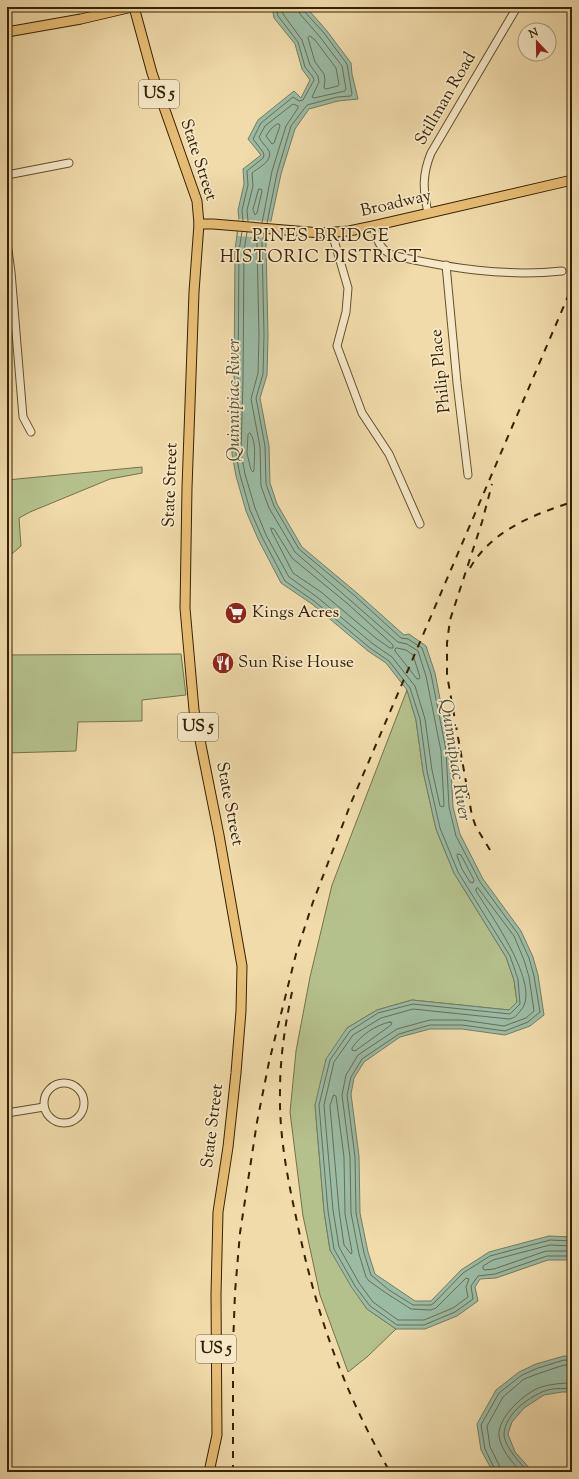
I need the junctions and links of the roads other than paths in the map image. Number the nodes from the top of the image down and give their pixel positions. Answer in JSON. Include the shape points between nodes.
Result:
{"nodes":[{"id":1,"x":133,"y":7,"type":"edge"},
{"id":2,"x":517,"y":7,"type":"edge"},
{"id":3,"x":7,"y":32,"type":"edge"},
{"id":4,"x":69,"y":163,"type":"dead end"},
{"id":5,"x":7,"y":175,"type":"edge"},
{"id":6,"x":572,"y":180,"type":"edge"},
{"id":7,"x":428,"y":214,"type":"junction"},
{"id":8,"x":200,"y":224,"type":"junction"},
{"id":9,"x":373,"y":226,"type":"junction"},
{"id":10,"x":334,"y":232,"type":"junction"},
{"id":11,"x":7,"y":243,"type":"edge"},
{"id":12,"x":446,"y":265,"type":"junction"},
{"id":13,"x":562,"y":270,"type":"dead end"},
{"id":14,"x":31,"y":432,"type":"dead end"},
{"id":15,"x":468,"y":475,"type":"dead end"},
{"id":16,"x":420,"y":524,"type":"dead end"},
{"id":17,"x":44,"y":1107,"type":"junction"},
{"id":18,"x":7,"y":1113,"type":"edge"},
{"id":19,"x":209,"y":1472,"type":"edge"}],
"edges":[{"from":1,"to":3,"type":"main road"},
{"from":1,"to":8,"type":"main road","name":"State Street","number":"US 5","via":[[152,73],[197,201]]},
{"from":2,"to":7,"type":"street","name":"Stillman Road","via":[[431,153],[424,183]]},
{"from":4,"to":5,"type":"street"},
{"from":6,"to":7,"type":"main road","name":"Broadway"},
{"from":7,"to":9,"type":"main road","name":"Broadway"},
{"from":8,"to":10,"type":"main road","name":"Broadway"},
{"from":8,"to":19,"type":"main road","name":"State Street","number":"US 5","via":[[194,292],[185,608],[194,710],[242,966],[236,1073],[218,1212],[217,1435]]},
{"from":9,"to":10,"type":"main road","name":"Broadway"},
{"from":9,"to":12,"type":"street","via":[[386,253]]},
{"from":10,"to":16,"type":"street","via":[[348,288],[346,312],[337,346],[362,413],[389,454]]},
{"from":11,"to":14,"type":"street","via":[[23,417]]},
{"from":12,"to":13,"type":"street","via":[[508,273]]},
{"from":12,"to":15,"type":"street","name":"Philip Place"},
{"from":17,"to":17,"type":"street","via":[[50,1119],[57,1123],[71,1123],[82,1114],[85,1100],[74,1085],[61,1083],[50,1089],[44,1100]]},
{"from":17,"to":18,"type":"street"}]}
